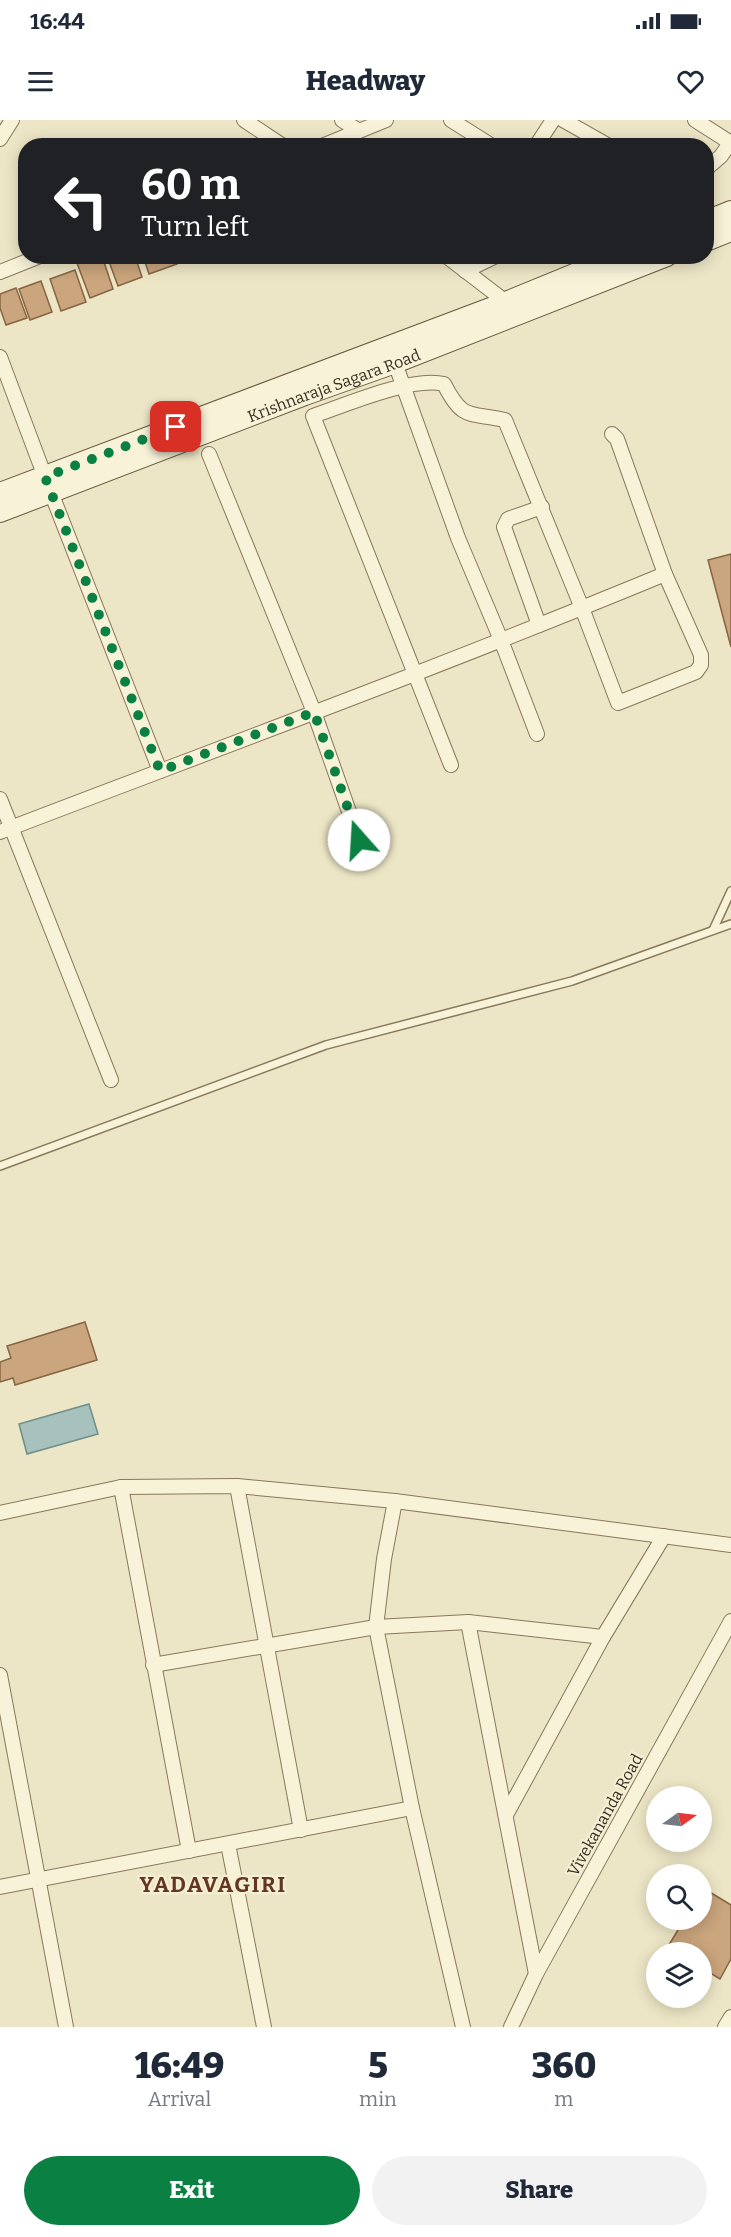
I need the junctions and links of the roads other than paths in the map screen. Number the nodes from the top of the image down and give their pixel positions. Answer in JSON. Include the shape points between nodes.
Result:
{"nodes":[{"id":1,"x":12,"y":120,"type":"edge"},
{"id":2,"x":244,"y":120,"type":"edge"},
{"id":3,"x":342,"y":120,"type":"edge"},
{"id":4,"x":386,"y":120,"type":"edge"},
{"id":5,"x":451,"y":120,"type":"edge"},
{"id":6,"x":553,"y":120,"type":"edge"},
{"id":7,"x":562,"y":120,"type":"edge"},
{"id":8,"x":695,"y":120,"type":"edge"},
{"id":9,"x":359,"y":131,"type":"junction"},
{"id":10,"x":271,"y":138,"type":"edge"},
{"id":11,"x":342,"y":138,"type":"edge"},
{"id":12,"x":479,"y":138,"type":"edge"},
{"id":13,"x":541,"y":138,"type":"edge"},
{"id":14,"x":595,"y":138,"type":"edge"},
{"id":15,"x":0,"y":139,"type":"edge"},
{"id":16,"x":730,"y":143,"type":"edge"},
{"id":17,"x":714,"y":162,"type":"edge"},
{"id":18,"x":731,"y":211,"type":"edge"},
{"id":19,"x":714,"y":218,"type":"edge"},
{"id":20,"x":731,"y":231,"type":"edge"},
{"id":21,"x":714,"y":238,"type":"edge"},
{"id":22,"x":20,"y":264,"type":"edge"},
{"id":23,"x":456,"y":264,"type":"edge"},
{"id":24,"x":479,"y":264,"type":"edge"},
{"id":25,"x":599,"y":264,"type":"edge"},
{"id":26,"x":647,"y":264,"type":"edge"},
{"id":27,"x":465,"y":271,"type":"junction"},
{"id":28,"x":0,"y":272,"type":"edge"},
{"id":29,"x":506,"y":302,"type":"junction"},
{"id":30,"x":0,"y":357,"type":"edge"},
{"id":31,"x":395,"y":363,"type":"junction"},
{"id":32,"x":404,"y":387,"type":"junction"},
{"id":33,"x":612,"y":434,"type":"dead end"},
{"id":34,"x":209,"y":454,"type":"dead end"},
{"id":35,"x":48,"y":485,"type":"junction"},
{"id":36,"x":0,"y":494,"type":"edge"},
{"id":37,"x":542,"y":507,"type":"junction"},
{"id":38,"x":0,"y":512,"type":"edge"},
{"id":39,"x":665,"y":574,"type":"junction"},
{"id":40,"x":582,"y":608,"type":"junction"},
{"id":41,"x":539,"y":625,"type":"junction"},
{"id":42,"x":501,"y":640,"type":"junction"},
{"id":43,"x":414,"y":673,"type":"junction"},
{"id":44,"x":314,"y":712,"type":"junction"},
{"id":45,"x":537,"y":734,"type":"dead end"},
{"id":46,"x":451,"y":765,"type":"dead end"},
{"id":47,"x":160,"y":771,"type":"junction"},
{"id":48,"x":0,"y":799,"type":"edge"},
{"id":49,"x":6,"y":829,"type":"edge"},
{"id":50,"x":359,"y":840,"type":"dead end"},
{"id":51,"x":731,"y":891,"type":"edge"},
{"id":52,"x":731,"y":924,"type":"edge"},
{"id":53,"x":713,"y":930,"type":"junction"},
{"id":54,"x":111,"y":1080,"type":"dead end"},
{"id":55,"x":0,"y":1166,"type":"edge"},
{"id":56,"x":237,"y":1486,"type":"junction"},
{"id":57,"x":120,"y":1487,"type":"junction"},
{"id":58,"x":395,"y":1501,"type":"junction"},
{"id":59,"x":0,"y":1513,"type":"edge"},
{"id":60,"x":664,"y":1536,"type":"junction"},
{"id":61,"x":731,"y":1545,"type":"edge"},
{"id":62,"x":731,"y":1621,"type":"edge"},
{"id":63,"x":468,"y":1622,"type":"junction"},
{"id":64,"x":376,"y":1627,"type":"junction"},
{"id":65,"x":603,"y":1636,"type":"junction"},
{"id":66,"x":267,"y":1645,"type":"junction"},
{"id":67,"x":153,"y":1665,"type":"junction"},
{"id":68,"x":0,"y":1675,"type":"edge"},
{"id":69,"x":412,"y":1808,"type":"junction"},
{"id":70,"x":506,"y":1815,"type":"junction"},
{"id":71,"x":301,"y":1830,"type":"junction"},
{"id":72,"x":228,"y":1844,"type":"junction"},
{"id":73,"x":189,"y":1851,"type":"junction"},
{"id":74,"x":38,"y":1880,"type":"junction"},
{"id":75,"x":0,"y":1887,"type":"edge"},
{"id":76,"x":536,"y":1974,"type":"junction"},
{"id":77,"x":731,"y":2017,"type":"edge"},
{"id":78,"x":66,"y":2027,"type":"edge"},
{"id":79,"x":264,"y":2027,"type":"edge"},
{"id":80,"x":463,"y":2027,"type":"edge"},
{"id":81,"x":511,"y":2027,"type":"edge"},
{"id":82,"x":725,"y":2027,"type":"edge"}],
"edges":[{"from":1,"to":15,"type":"street"},
{"from":2,"to":10,"type":"street"},
{"from":3,"to":9,"type":"street"},
{"from":4,"to":9,"type":"street"},
{"from":5,"to":12,"type":"street"},
{"from":6,"to":13,"type":"street"},
{"from":7,"to":14,"type":"street"},
{"from":8,"to":16,"type":"street"},
{"from":9,"to":11,"type":"street"},
{"from":16,"to":17,"type":"street"},
{"from":18,"to":19,"type":"main road"},
{"from":20,"to":21,"type":"main road"},
{"from":22,"to":28,"type":"street"},
{"from":23,"to":27,"type":"street"},
{"from":24,"to":27,"type":"street"},
{"from":25,"to":29,"type":"main road","name":"Krishnaraja Sagara Road"},
{"from":26,"to":31,"type":"main road","name":"Krishnaraja Sagara Road"},
{"from":27,"to":29,"type":"street"},
{"from":29,"to":35,"type":"main road","name":"Krishnaraja Sagara Road"},
{"from":30,"to":35,"type":"street"},
{"from":31,"to":32,"type":"street"},
{"from":31,"to":35,"type":"main road","name":"Krishnaraja Sagara Road"},
{"from":32,"to":37,"type":"street","via":[[422,382],[444,384],[461,411],[505,420]]},
{"from":32,"to":42,"type":"street"},
{"from":32,"to":43,"type":"street","via":[[313,416]]},
{"from":33,"to":39,"type":"street"},
{"from":34,"to":44,"type":"street"},
{"from":35,"to":36,"type":"main road","name":"Krishnaraja Sagara Road"},
{"from":35,"to":38,"type":"main road","name":"Krishnaraja Sagara Road"},
{"from":35,"to":47,"type":"street"},
{"from":37,"to":40,"type":"street"},
{"from":37,"to":41,"type":"street","via":[[508,519],[504,526]]},
{"from":39,"to":40,"type":"street"},
{"from":39,"to":40,"type":"street","via":[[701,655],[696,672],[618,703]]},
{"from":40,"to":41,"type":"street"},
{"from":41,"to":42,"type":"street"},
{"from":42,"to":43,"type":"street"},
{"from":42,"to":45,"type":"street"},
{"from":43,"to":44,"type":"street"},
{"from":43,"to":46,"type":"street"},
{"from":44,"to":47,"type":"street"},
{"from":44,"to":50,"type":"street"},
{"from":47,"to":49,"type":"street"},
{"from":48,"to":49,"type":"street"},
{"from":49,"to":54,"type":"street"},
{"from":51,"to":53,"type":"lane"},
{"from":52,"to":53,"type":"lane"},
{"from":53,"to":55,"type":"lane","via":[[572,981],[326,1045]]},
{"from":56,"to":57,"type":"street"},
{"from":56,"to":58,"type":"street"},
{"from":56,"to":66,"type":"street"},
{"from":57,"to":59,"type":"street"},
{"from":57,"to":67,"type":"street"},
{"from":58,"to":60,"type":"street"},
{"from":58,"to":64,"type":"street"},
{"from":60,"to":61,"type":"street"},
{"from":60,"to":65,"type":"street"},
{"from":62,"to":76,"type":"street","name":"Vivekananda Road"},
{"from":63,"to":64,"type":"street"},
{"from":63,"to":65,"type":"street"},
{"from":63,"to":70,"type":"street"},
{"from":64,"to":66,"type":"street"},
{"from":64,"to":69,"type":"street"},
{"from":65,"to":70,"type":"street"},
{"from":66,"to":67,"type":"street"},
{"from":66,"to":71,"type":"street"},
{"from":67,"to":73,"type":"street"},
{"from":68,"to":74,"type":"street"},
{"from":69,"to":71,"type":"street"},
{"from":69,"to":80,"type":"street"},
{"from":70,"to":76,"type":"street"},
{"from":71,"to":72,"type":"street"},
{"from":72,"to":73,"type":"street"},
{"from":72,"to":79,"type":"street"},
{"from":73,"to":74,"type":"street"},
{"from":74,"to":75,"type":"street"},
{"from":74,"to":78,"type":"street"},
{"from":76,"to":81,"type":"street","name":"Vivekananda Road"},
{"from":77,"to":82,"type":"street"}]}
